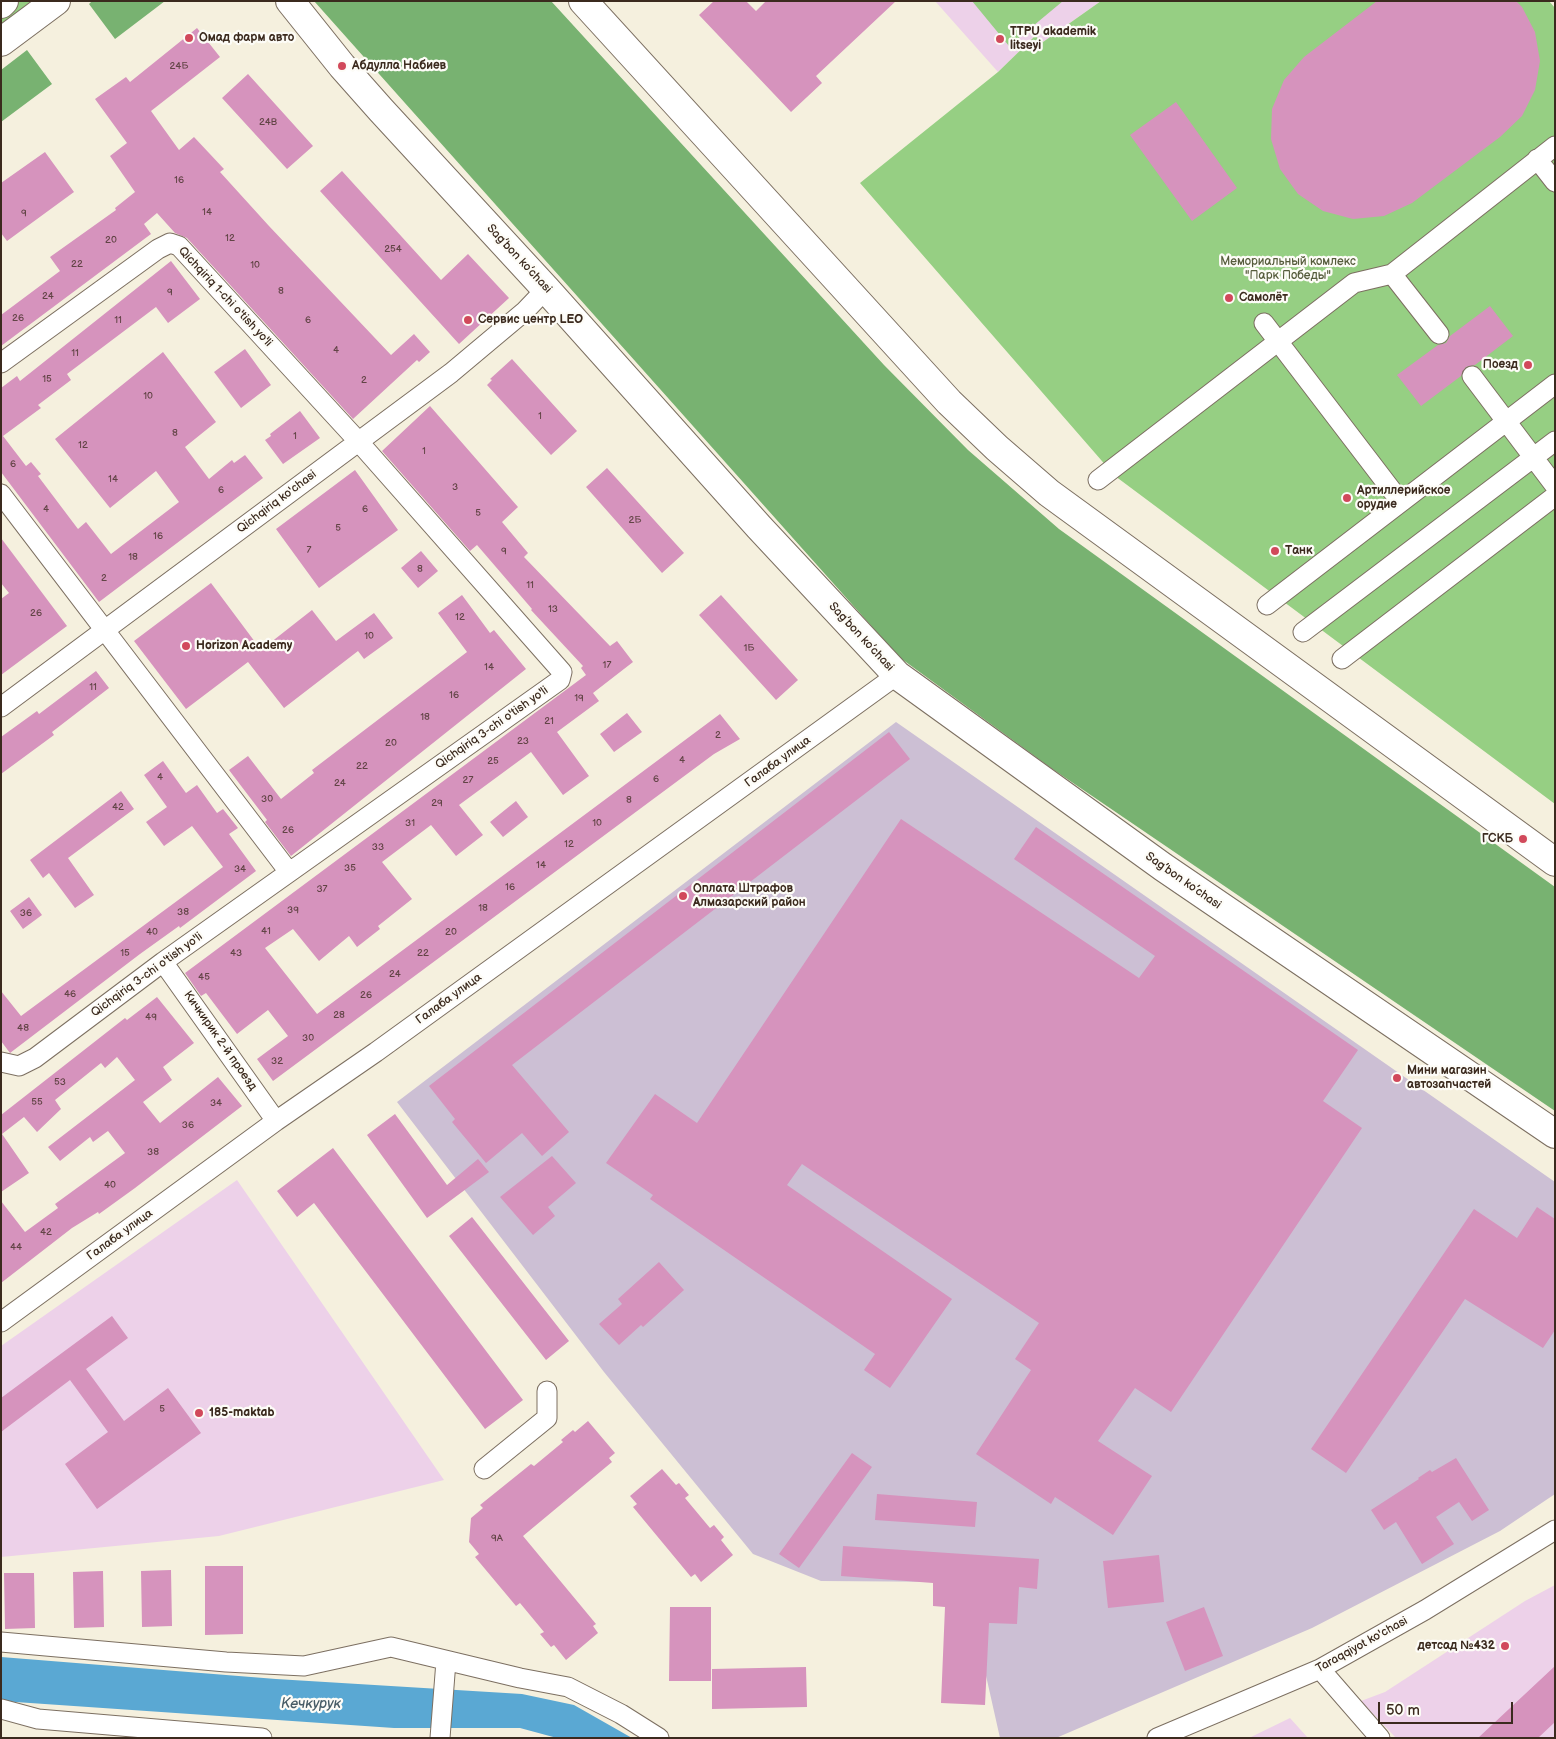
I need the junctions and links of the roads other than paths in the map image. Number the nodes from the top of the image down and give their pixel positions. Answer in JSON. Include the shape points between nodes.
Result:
{"nodes":[{"id":1,"x":4,"y":1,"type":"edge"},
{"id":2,"x":56,"y":1,"type":"edge"},
{"id":3,"x":290,"y":1,"type":"edge"},
{"id":4,"x":582,"y":1,"type":"edge"},
{"id":5,"x":1,"y":4,"type":"edge"},
{"id":6,"x":1,"y":42,"type":"edge"},
{"id":7,"x":1555,"y":146,"type":"edge"},
{"id":8,"x":1537,"y":159,"type":"junction"},
{"id":9,"x":1555,"y":182,"type":"edge"},
{"id":10,"x":1392,"y":274,"type":"junction"},
{"id":11,"x":546,"y":289,"type":"junction"},
{"id":12,"x":1264,"y":323,"type":"dead end"},
{"id":13,"x":1439,"y":334,"type":"dead end"},
{"id":14,"x":1278,"y":340,"type":"junction"},
{"id":15,"x":1,"y":363,"type":"edge"},
{"id":16,"x":1472,"y":376,"type":"dead end"},
{"id":17,"x":1555,"y":384,"type":"edge"},
{"id":18,"x":1506,"y":421,"type":"junction"},
{"id":19,"x":358,"y":441,"type":"junction"},
{"id":20,"x":1555,"y":441,"type":"edge"},
{"id":21,"x":1534,"y":458,"type":"junction"},
{"id":22,"x":1098,"y":480,"type":"dead end"},
{"id":23,"x":1555,"y":486,"type":"edge"},
{"id":24,"x":1,"y":494,"type":"edge"},
{"id":25,"x":1555,"y":496,"type":"edge"},
{"id":26,"x":1400,"y":501,"type":"junction"},
{"id":27,"x":1267,"y":604,"type":"dead end"},
{"id":28,"x":103,"y":631,"type":"junction"},
{"id":29,"x":1304,"y":632,"type":"dead end"},
{"id":30,"x":1342,"y":659,"type":"dead end"},
{"id":31,"x":897,"y":675,"type":"junction"},
{"id":32,"x":1,"y":707,"type":"edge"},
{"id":33,"x":1555,"y":862,"type":"edge"},
{"id":34,"x":289,"y":872,"type":"junction"},
{"id":35,"x":163,"y":962,"type":"junction"},
{"id":36,"x":1,"y":1062,"type":"edge"},
{"id":37,"x":276,"y":1121,"type":"junction"},
{"id":38,"x":1555,"y":1134,"type":"edge"},
{"id":39,"x":1,"y":1322,"type":"edge"},
{"id":40,"x":547,"y":1391,"type":"dead end"},
{"id":41,"x":484,"y":1469,"type":"dead end"},
{"id":42,"x":1555,"y":1530,"type":"edge"},
{"id":43,"x":1,"y":1642,"type":"edge"},
{"id":44,"x":446,"y":1661,"type":"junction"},
{"id":45,"x":1320,"y":1669,"type":"junction"},
{"id":46,"x":1,"y":1708,"type":"edge"},
{"id":47,"x":262,"y":1738,"type":"edge"},
{"id":48,"x":440,"y":1738,"type":"edge"},
{"id":49,"x":660,"y":1738,"type":"edge"},
{"id":50,"x":1158,"y":1738,"type":"edge"},
{"id":51,"x":1380,"y":1738,"type":"edge"}],
"edges":[{"from":1,"to":5,"type":"main road"},
{"from":2,"to":6,"type":"main road"},
{"from":3,"to":11,"type":"main road","name":"Sag’bon ko’chasi","via":[[348,73]]},
{"from":4,"to":33,"type":"main road","via":[[943,395],[997,448],[1049,493]]},
{"from":7,"to":8,"type":"street"},
{"from":8,"to":9,"type":"street"},
{"from":8,"to":10,"type":"street"},
{"from":10,"to":13,"type":"street"},
{"from":10,"to":14,"type":"street","via":[[1354,283]]},
{"from":11,"to":19,"type":"street","name":"Qichqiriq ko'chasi","via":[[451,373]]},
{"from":11,"to":31,"type":"main road","name":"Sag’bon ko’chasi","via":[[759,527]]},
{"from":12,"to":14,"type":"street"},
{"from":14,"to":22,"type":"street"},
{"from":14,"to":26,"type":"street"},
{"from":15,"to":19,"type":"street","name":"Qichqiriq 1-chi o'tish yo'li","via":[[170,243],[179,246]]},
{"from":16,"to":18,"type":"street"},
{"from":17,"to":18,"type":"street"},
{"from":18,"to":21,"type":"street"},
{"from":18,"to":26,"type":"street"},
{"from":19,"to":28,"type":"street","name":"Qichqiriq ko'chasi"},
{"from":19,"to":34,"type":"street","name":"Qichqiriq 3-chi o'tish yo'li","via":[[562,672],[560,680]]},
{"from":20,"to":21,"type":"street"},
{"from":21,"to":23,"type":"street"},
{"from":21,"to":29,"type":"street"},
{"from":24,"to":28,"type":"street"},
{"from":25,"to":30,"type":"street"},
{"from":26,"to":27,"type":"street"},
{"from":28,"to":32,"type":"street","name":"Qichqiriq ko'chasi"},
{"from":28,"to":34,"type":"street"},
{"from":31,"to":37,"type":"street","name":"Галаба улица"},
{"from":31,"to":38,"type":"main road","name":"Sag’bon ko’chasi","via":[[1163,867]]},
{"from":34,"to":35,"type":"street","name":"Qichqiriq 3-chi o'tish yo'li"},
{"from":35,"to":36,"type":"street","name":"Qichqiriq 3-chi o'tish yo'li","via":[[35,1058],[19,1066]]},
{"from":35,"to":37,"type":"street","name":"Кичкирик 2-й проезд"},
{"from":37,"to":39,"type":"street","name":"Галаба улица"},
{"from":40,"to":41,"type":"street","via":[[546,1418]]},
{"from":42,"to":45,"type":"street","name":"Taraqqiyot ko'chasi","via":[[1425,1610]]},
{"from":43,"to":44,"type":"street","via":[[304,1666],[391,1647]]},
{"from":44,"to":48,"type":"street"},
{"from":44,"to":49,"type":"street","via":[[568,1687]]},
{"from":45,"to":50,"type":"street","name":"Taraqqiyot ko'chasi"},
{"from":45,"to":51,"type":"street"},
{"from":46,"to":47,"type":"street","via":[[38,1719]]}]}
